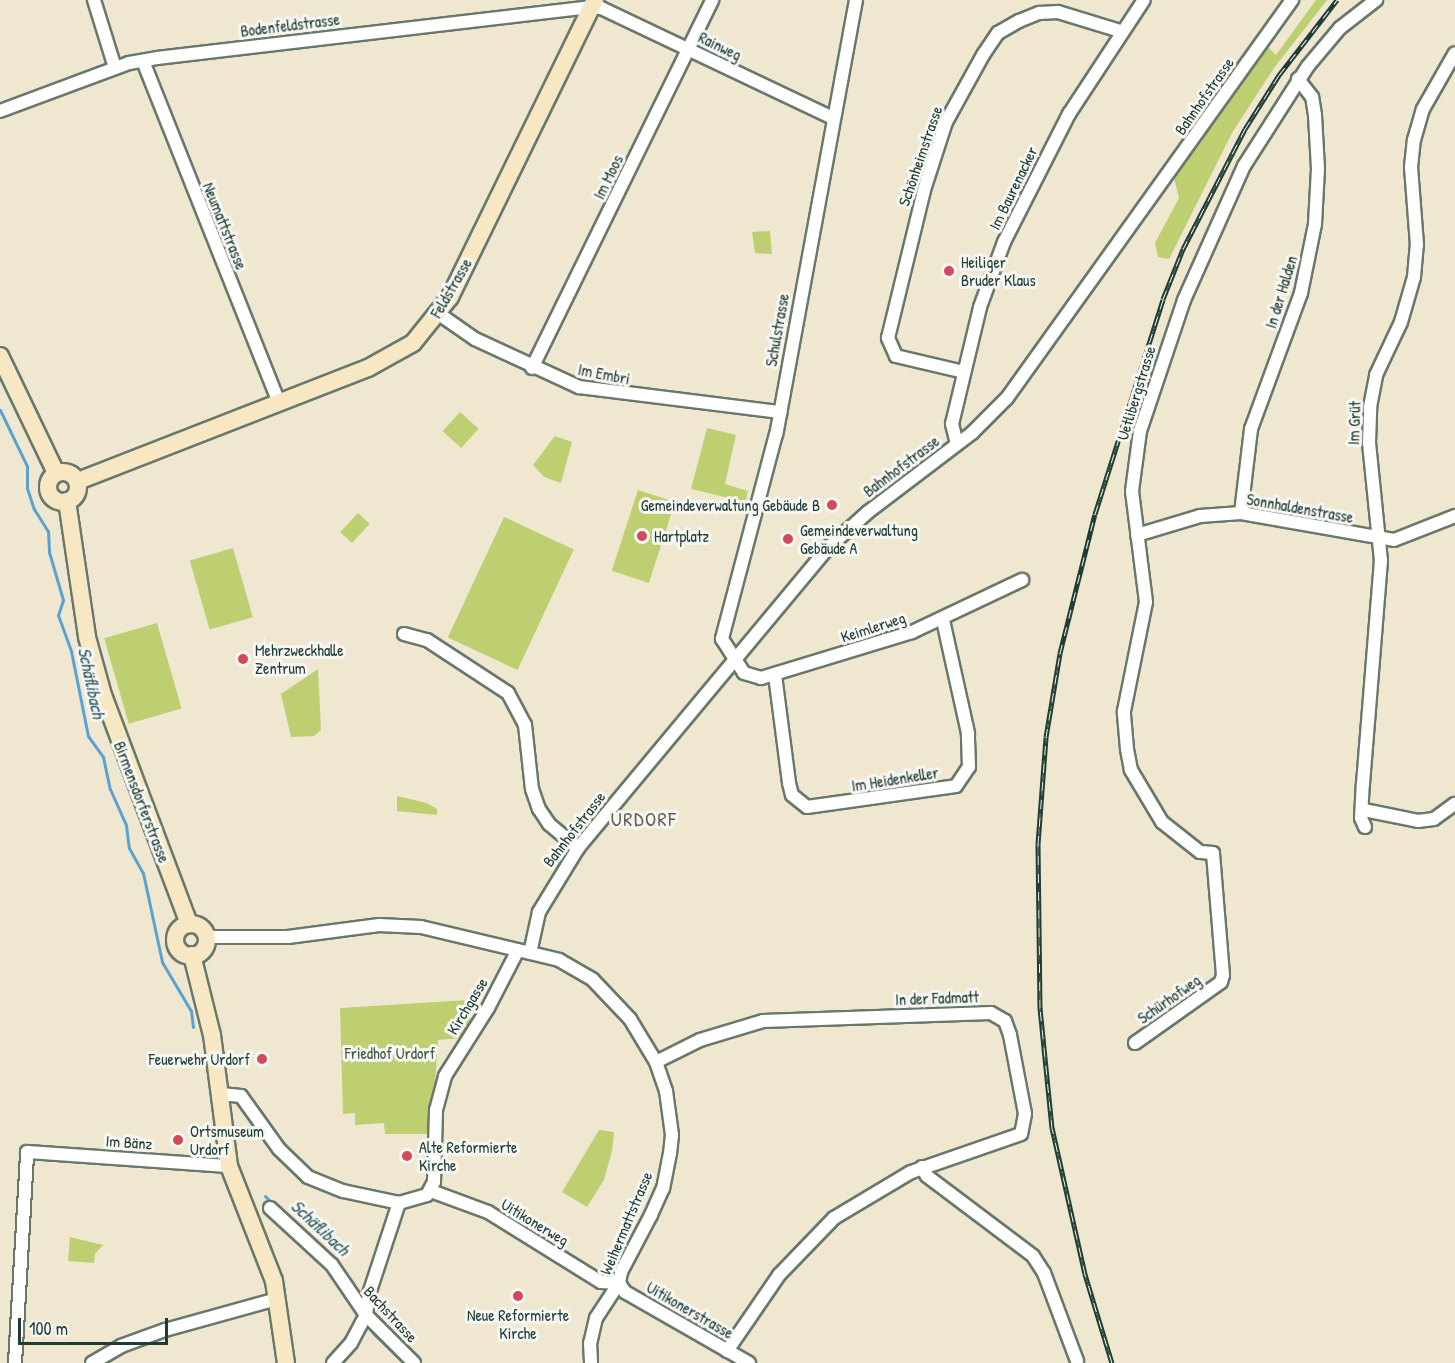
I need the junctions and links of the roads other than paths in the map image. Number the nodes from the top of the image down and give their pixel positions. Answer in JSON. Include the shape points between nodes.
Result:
{"nodes":[{"id":1,"x":94,"y":0,"type":"edge"},
{"id":2,"x":712,"y":0,"type":"edge"},
{"id":3,"x":856,"y":0,"type":"edge"},
{"id":4,"x":1143,"y":0,"type":"edge"},
{"id":5,"x":1292,"y":0,"type":"edge"},
{"id":6,"x":1376,"y":0,"type":"edge"},
{"id":7,"x":594,"y":4,"type":"edge"},
{"id":8,"x":544,"y":5,"type":"edge"},
{"id":9,"x":1120,"y":32,"type":"junction"},
{"id":10,"x":688,"y":48,"type":"junction"},
{"id":11,"x":1455,"y":53,"type":"edge"},
{"id":12,"x":143,"y":61,"type":"junction"},
{"id":13,"x":115,"y":68,"type":"junction"},
{"id":14,"x":1298,"y":79,"type":"junction"},
{"id":15,"x":0,"y":111,"type":"edge"},
{"id":16,"x":831,"y":117,"type":"junction"},
{"id":17,"x":439,"y":314,"type":"junction"},
{"id":18,"x":0,"y":356,"type":"edge"},
{"id":19,"x":532,"y":368,"type":"junction"},
{"id":20,"x":964,"y":372,"type":"junction"},
{"id":21,"x":279,"y":402,"type":"junction"},
{"id":22,"x":780,"y":412,"type":"junction"},
{"id":23,"x":957,"y":444,"type":"junction"},
{"id":24,"x":56,"y":473,"type":"junction"},
{"id":25,"x":78,"y":481,"type":"junction"},
{"id":26,"x":67,"y":501,"type":"junction"},
{"id":27,"x":1241,"y":513,"type":"junction"},
{"id":28,"x":1455,"y":516,"type":"edge"},
{"id":29,"x":1137,"y":535,"type":"junction"},
{"id":30,"x":1380,"y":540,"type":"junction"},
{"id":31,"x":1022,"y":580,"type":"dead end"},
{"id":32,"x":944,"y":620,"type":"junction"},
{"id":33,"x":404,"y":634,"type":"dead end"},
{"id":34,"x":733,"y":661,"type":"junction"},
{"id":35,"x":775,"y":675,"type":"junction"},
{"id":36,"x":1455,"y":804,"type":"edge"},
{"id":37,"x":1364,"y":810,"type":"junction"},
{"id":38,"x":1365,"y":826,"type":"dead end"},
{"id":39,"x":578,"y":848,"type":"junction"},
{"id":40,"x":189,"y":924,"type":"junction"},
{"id":41,"x":206,"y":937,"type":"junction"},
{"id":42,"x":524,"y":951,"type":"junction"},
{"id":43,"x":192,"y":955,"type":"junction"},
{"id":44,"x":1221,"y":982,"type":"joint"},
{"id":45,"x":1135,"y":1042,"type":"dead end"},
{"id":46,"x":656,"y":1062,"type":"junction"},
{"id":47,"x":221,"y":1094,"type":"junction"},
{"id":48,"x":229,"y":1166,"type":"junction"},
{"id":49,"x":922,"y":1167,"type":"junction"},
{"id":50,"x":431,"y":1191,"type":"junction"},
{"id":51,"x":399,"y":1203,"type":"junction"},
{"id":52,"x":270,"y":1208,"type":"dead end"},
{"id":53,"x":620,"y":1283,"type":"junction"},
{"id":54,"x":277,"y":1299,"type":"junction"},
{"id":55,"x":366,"y":1315,"type":"junction"},
{"id":56,"x":727,"y":1351,"type":"junction"},
{"id":57,"x":1077,"y":1361,"type":"dead end"},
{"id":58,"x":97,"y":1362,"type":"edge"},
{"id":59,"x":15,"y":1363,"type":"edge"},
{"id":60,"x":286,"y":1363,"type":"edge"},
{"id":61,"x":333,"y":1363,"type":"edge"},
{"id":62,"x":414,"y":1363,"type":"edge"},
{"id":63,"x":591,"y":1363,"type":"edge"},
{"id":64,"x":748,"y":1363,"type":"edge"}],
"edges":[{"from":1,"to":13,"type":"street"},
{"from":2,"to":10,"type":"street","name":"Im Moos"},
{"from":3,"to":16,"type":"street","name":"Schulstrasse"},
{"from":4,"to":9,"type":"street","name":"Im Baurenacker"},
{"from":5,"to":23,"type":"street","name":"Bahnhofstrasse","via":[[1014,390],[990,418]]},
{"from":6,"to":14,"type":"street","name":"Uetlibergstrasse","via":[[1340,28]]},
{"from":7,"to":8,"type":"street","name":"Bodenfeldstrasse"},
{"from":7,"to":10,"type":"street","name":"Rainweg"},
{"from":7,"to":17,"type":"main road","name":"Feldstrasse"},
{"from":8,"to":12,"type":"street","name":"Bodenfeldstrasse"},
{"from":9,"to":20,"type":"street","name":"Im Baurenacker","via":[[1069,114],[1004,242],[980,307]]},
{"from":9,"to":20,"type":"street","name":"Schönheimstrasse","via":[[1058,12],[1039,13],[1019,21],[998,33],[946,122],[924,190],[888,338],[896,356]]},
{"from":10,"to":16,"type":"street","name":"Rainweg"},
{"from":10,"to":19,"type":"street","name":"Im Moos"},
{"from":11,"to":30,"type":"street","name":"Im Grüt","via":[[1430,95],[1416,132],[1411,167],[1417,236],[1414,277],[1401,322],[1376,375],[1370,407],[1369,443]]},
{"from":12,"to":13,"type":"street","name":"Bodenfeldstrasse"},
{"from":12,"to":21,"type":"street","name":"Neumattstrasse"},
{"from":13,"to":15,"type":"street","name":"Bodenfeldstrasse"},
{"from":14,"to":27,"type":"street","name":"In der Halden","via":[[1312,97],[1315,115],[1315,224],[1301,293],[1251,429]]},
{"from":14,"to":29,"type":"street","name":"Uetlibergstrasse","via":[[1244,166],[1218,218],[1169,340],[1135,457],[1132,491]]},
{"from":16,"to":22,"type":"street","name":"Schulstrasse"},
{"from":17,"to":19,"type":"street","name":"Im Embri","via":[[475,339]]},
{"from":17,"to":21,"type":"main road","name":"Feldstrasse","via":[[413,343],[387,359]]},
{"from":18,"to":24,"type":"main road"},
{"from":19,"to":22,"type":"street","name":"Im Embri","via":[[555,380],[602,392]]},
{"from":20,"to":23,"type":"street","name":"Im Baurenacker","via":[[952,424]]},
{"from":21,"to":25,"type":"main road","name":"Feldstrasse"},
{"from":22,"to":34,"type":"street","name":"Schulstrasse","via":[[723,631],[724,645]]},
{"from":23,"to":34,"type":"street","name":"Bahnhofstrasse","via":[[830,546]]},
{"from":24,"to":25,"type":"main road","via":[[68,472]]},
{"from":24,"to":26,"type":"main road","via":[[49,479],[49,492],[54,499]]},
{"from":25,"to":26,"type":"main road","via":[[77,493]]},
{"from":26,"to":40,"type":"main road","name":"Birmensdorferstrasse","via":[[87,637],[103,695]]},
{"from":27,"to":29,"type":"street","name":"Sonnhaldenstrasse","via":[[1200,516]]},
{"from":27,"to":30,"type":"street","name":"Sonnhaldenstrasse"},
{"from":28,"to":30,"type":"street","name":"Sonnhaldenstrasse","via":[[1412,535]]},
{"from":29,"to":44,"type":"street","name":"Uetlibergstrasse","via":[[1146,602],[1124,711],[1131,770],[1162,822],[1200,852],[1213,853]]},
{"from":30,"to":37,"type":"street","name":"Im Grüt"},
{"from":31,"to":32,"type":"street","name":"Keimlerweg"},
{"from":32,"to":35,"type":"street","name":"Keimlerweg"},
{"from":32,"to":35,"type":"street","name":"Im Heidenkeller","via":[[968,733],[969,767],[956,786],[807,807],[792,795],[789,783]]},
{"from":33,"to":39,"type":"street","via":[[427,640],[508,693],[525,725],[530,776],[539,809],[549,824]]},
{"from":34,"to":35,"type":"street","name":"Keimlerweg","via":[[750,677]]},
{"from":34,"to":39,"type":"street","name":"Bahnhofstrasse"},
{"from":36,"to":37,"type":"street","via":[[1434,819],[1419,821]]},
{"from":37,"to":38,"type":"street","via":[[1361,818]]},
{"from":39,"to":42,"type":"street","name":"Bahnhofstrasse","via":[[539,912]]},
{"from":40,"to":41,"type":"main road","via":[[201,928]]},
{"from":40,"to":43,"type":"main road","via":[[179,928],[175,943],[181,952]]},
{"from":41,"to":42,"type":"street","via":[[309,936],[392,925],[421,927]]},
{"from":41,"to":43,"type":"main road","via":[[202,950]]},
{"from":42,"to":46,"type":"street","name":"Weihermattstrasse","via":[[559,960],[592,980],[630,1019]]},
{"from":42,"to":50,"type":"street","name":"Kirchgasse","via":[[445,1076],[436,1110]]},
{"from":43,"to":47,"type":"main road"},
{"from":44,"to":45,"type":"street","name":"Schürhofweg"},
{"from":46,"to":49,"type":"street","name":"In der Fadmatt","via":[[708,1037],[763,1022],[999,1015],[1010,1035],[1025,1128],[1014,1138]]},
{"from":46,"to":53,"type":"street","name":"Weihermattstrasse","via":[[666,1091],[672,1135],[670,1153],[663,1188],[621,1272]]},
{"from":47,"to":48,"type":"main road"},
{"from":47,"to":51,"type":"street","via":[[241,1096],[279,1149],[308,1177],[343,1191]]},
{"from":48,"to":54,"type":"main road","via":[[245,1216],[270,1269]]},
{"from":48,"to":59,"type":"street","name":"Im Bänz","via":[[27,1152]]},
{"from":49,"to":56,"type":"street","name":"In der Fadmatt","via":[[834,1218],[779,1275]]},
{"from":49,"to":57,"type":"street","via":[[927,1176],[1033,1256],[1044,1273]]},
{"from":50,"to":51,"type":"street"},
{"from":50,"to":53,"type":"street","name":"Uitikonerweg","via":[[488,1212],[601,1282]]},
{"from":51,"to":55,"type":"street","via":[[369,1294]]},
{"from":52,"to":55,"type":"street","name":"Bachstrasse","via":[[332,1265]]},
{"from":53,"to":56,"type":"street","name":"Uitikonerstrasse","via":[[625,1292]]},
{"from":53,"to":63,"type":"street","name":"Weihermattstrasse","via":[[596,1318],[590,1343]]},
{"from":54,"to":58,"type":"street","via":[[165,1330],[121,1346]]},
{"from":54,"to":60,"type":"main road"},
{"from":55,"to":61,"type":"street","via":[[351,1343]]},
{"from":55,"to":62,"type":"street","name":"Bachstrasse"},
{"from":56,"to":64,"type":"street","name":"Uitikonerstrasse"}]}
